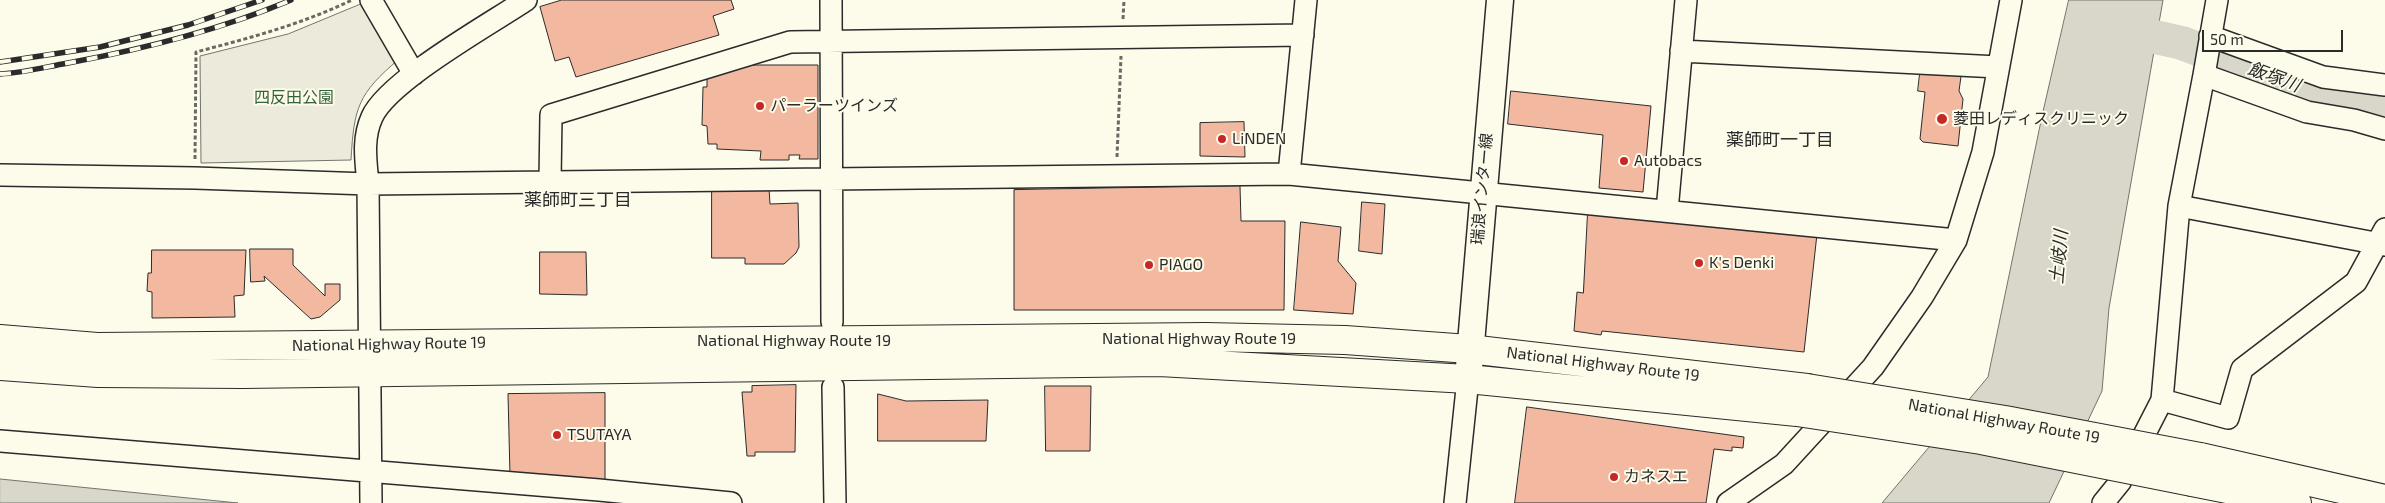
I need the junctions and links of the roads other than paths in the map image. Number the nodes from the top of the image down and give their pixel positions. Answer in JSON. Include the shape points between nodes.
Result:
{"nodes":[{"id":1,"x":370,"y":0,"type":"edge"},
{"id":2,"x":526,"y":0,"type":"edge"},
{"id":3,"x":831,"y":0,"type":"edge"},
{"id":4,"x":1306,"y":0,"type":"edge"},
{"id":5,"x":1500,"y":0,"type":"edge"},
{"id":6,"x":1686,"y":0,"type":"edge"},
{"id":7,"x":2011,"y":0,"type":"edge"},
{"id":8,"x":2217,"y":0,"type":"edge"},
{"id":9,"x":1303,"y":35,"type":"junction"},
{"id":10,"x":2210,"y":36,"type":"junction"},
{"id":11,"x":832,"y":40,"type":"junction"},
{"id":12,"x":1681,"y":50,"type":"junction"},
{"id":13,"x":1998,"y":67,"type":"junction"},
{"id":14,"x":414,"y":74,"type":"junction"},
{"id":15,"x":2204,"y":75,"type":"junction"},
{"id":16,"x":2385,"y":85,"type":"edge"},
{"id":17,"x":2385,"y":129,"type":"edge"},
{"id":18,"x":1289,"y":174,"type":"junction"},
{"id":19,"x":0,"y":175,"type":"edge"},
{"id":20,"x":831,"y":179,"type":"junction"},
{"id":21,"x":550,"y":181,"type":"junction"},
{"id":22,"x":368,"y":184,"type":"junction"},
{"id":23,"x":1482,"y":192,"type":"junction"},
{"id":24,"x":2179,"y":206,"type":"junction"},
{"id":25,"x":1667,"y":211,"type":"junction"},
{"id":26,"x":2382,"y":239,"type":"edge"},
{"id":27,"x":1956,"y":240,"type":"junction"},
{"id":28,"x":832,"y":322,"type":"dead end"},
{"id":29,"x":0,"y":339,"type":"edge"},
{"id":30,"x":369,"y":344,"type":"junction"},
{"id":31,"x":1470,"y":349,"type":"junction"},
{"id":32,"x":0,"y":366,"type":"edge"},
{"id":33,"x":370,"y":373,"type":"junction"},
{"id":34,"x":1468,"y":378,"type":"junction"},
{"id":35,"x":833,"y":386,"type":"dead end"},
{"id":36,"x":1802,"y":400,"type":"junction"},
{"id":37,"x":2162,"y":400,"type":"junction"},
{"id":38,"x":0,"y":441,"type":"edge"},
{"id":39,"x":2196,"y":470,"type":"junction"},
{"id":40,"x":371,"y":474,"type":"junction"},
{"id":41,"x":2385,"y":500,"type":"edge"},
{"id":42,"x":371,"y":503,"type":"edge"},
{"id":43,"x":730,"y":503,"type":"edge"},
{"id":44,"x":835,"y":503,"type":"edge"},
{"id":45,"x":1455,"y":503,"type":"edge"},
{"id":46,"x":1728,"y":503,"type":"edge"},
{"id":47,"x":2103,"y":503,"type":"edge"},
{"id":48,"x":2297,"y":503,"type":"edge"}],
"edges":[{"from":1,"to":14,"type":"street"},
{"from":2,"to":14,"type":"street"},
{"from":3,"to":11,"type":"street"},
{"from":4,"to":9,"type":"street"},
{"from":5,"to":23,"type":"main road","name":"瑞浪インター線"},
{"from":6,"to":12,"type":"street"},
{"from":7,"to":13,"type":"street"},
{"from":8,"to":10,"type":"street"},
{"from":9,"to":11,"type":"street"},
{"from":9,"to":18,"type":"street"},
{"from":10,"to":15,"type":"street"},
{"from":10,"to":16,"type":"street","via":[[2323,77]]},
{"from":11,"to":20,"type":"street"},
{"from":11,"to":21,"type":"street","via":[[790,42],[551,115]]},
{"from":12,"to":13,"type":"street"},
{"from":12,"to":25,"type":"street"},
{"from":13,"to":27,"type":"street","via":[[1983,152]]},
{"from":14,"to":22,"type":"street","via":[[381,101],[372,118],[364,144]]},
{"from":15,"to":17,"type":"street","via":[[2307,112]]},
{"from":15,"to":24,"type":"street"},
{"from":18,"to":20,"type":"street"},
{"from":18,"to":23,"type":"street"},
{"from":19,"to":22,"type":"street"},
{"from":20,"to":21,"type":"street"},
{"from":20,"to":28,"type":"street"},
{"from":21,"to":22,"type":"street"},
{"from":22,"to":30,"type":"street"},
{"from":23,"to":25,"type":"street"},
{"from":23,"to":31,"type":"main road","name":"瑞浪インター線"},
{"from":24,"to":26,"type":"street"},
{"from":24,"to":37,"type":"street"},
{"from":25,"to":27,"type":"street"},
{"from":26,"to":37,"type":"street","via":[[2356,282],[2242,369],[2228,418]]},
{"from":27,"to":46,"type":"street","via":[[1922,297],[1873,367],[1784,464]]},
{"from":29,"to":30,"type":"highway","name":"National Highway Route 19","via":[[97,347]]},
{"from":30,"to":31,"type":"highway","name":"National Highway Route 19","via":[[1206,337],[1345,340]]},
{"from":30,"to":33,"type":"street"},
{"from":31,"to":34,"type":"main road","name":"瑞浪インター線"},
{"from":31,"to":36,"type":"highway","name":"National Highway Route 19"},
{"from":32,"to":33,"type":"highway","name":"National Highway Route 19","via":[[98,373]]},
{"from":33,"to":34,"type":"highway","name":"National Highway Route 19","via":[[1159,362]]},
{"from":33,"to":40,"type":"street"},
{"from":34,"to":36,"type":"highway","name":"National Highway Route 19"},
{"from":34,"to":45,"type":"street"},
{"from":35,"to":44,"type":"street"},
{"from":36,"to":39,"type":"highway","name":"National Highway Route 19","bridge":true,"via":[[2005,420]]},
{"from":37,"to":47,"type":"street","via":[[2120,482]]},
{"from":38,"to":40,"type":"street"},
{"from":39,"to":41,"type":"highway","name":"National Highway Route 19"},
{"from":39,"to":48,"type":"highway","name":"National Highway Route 19"},
{"from":40,"to":42,"type":"street"},
{"from":40,"to":43,"type":"street"}]}
